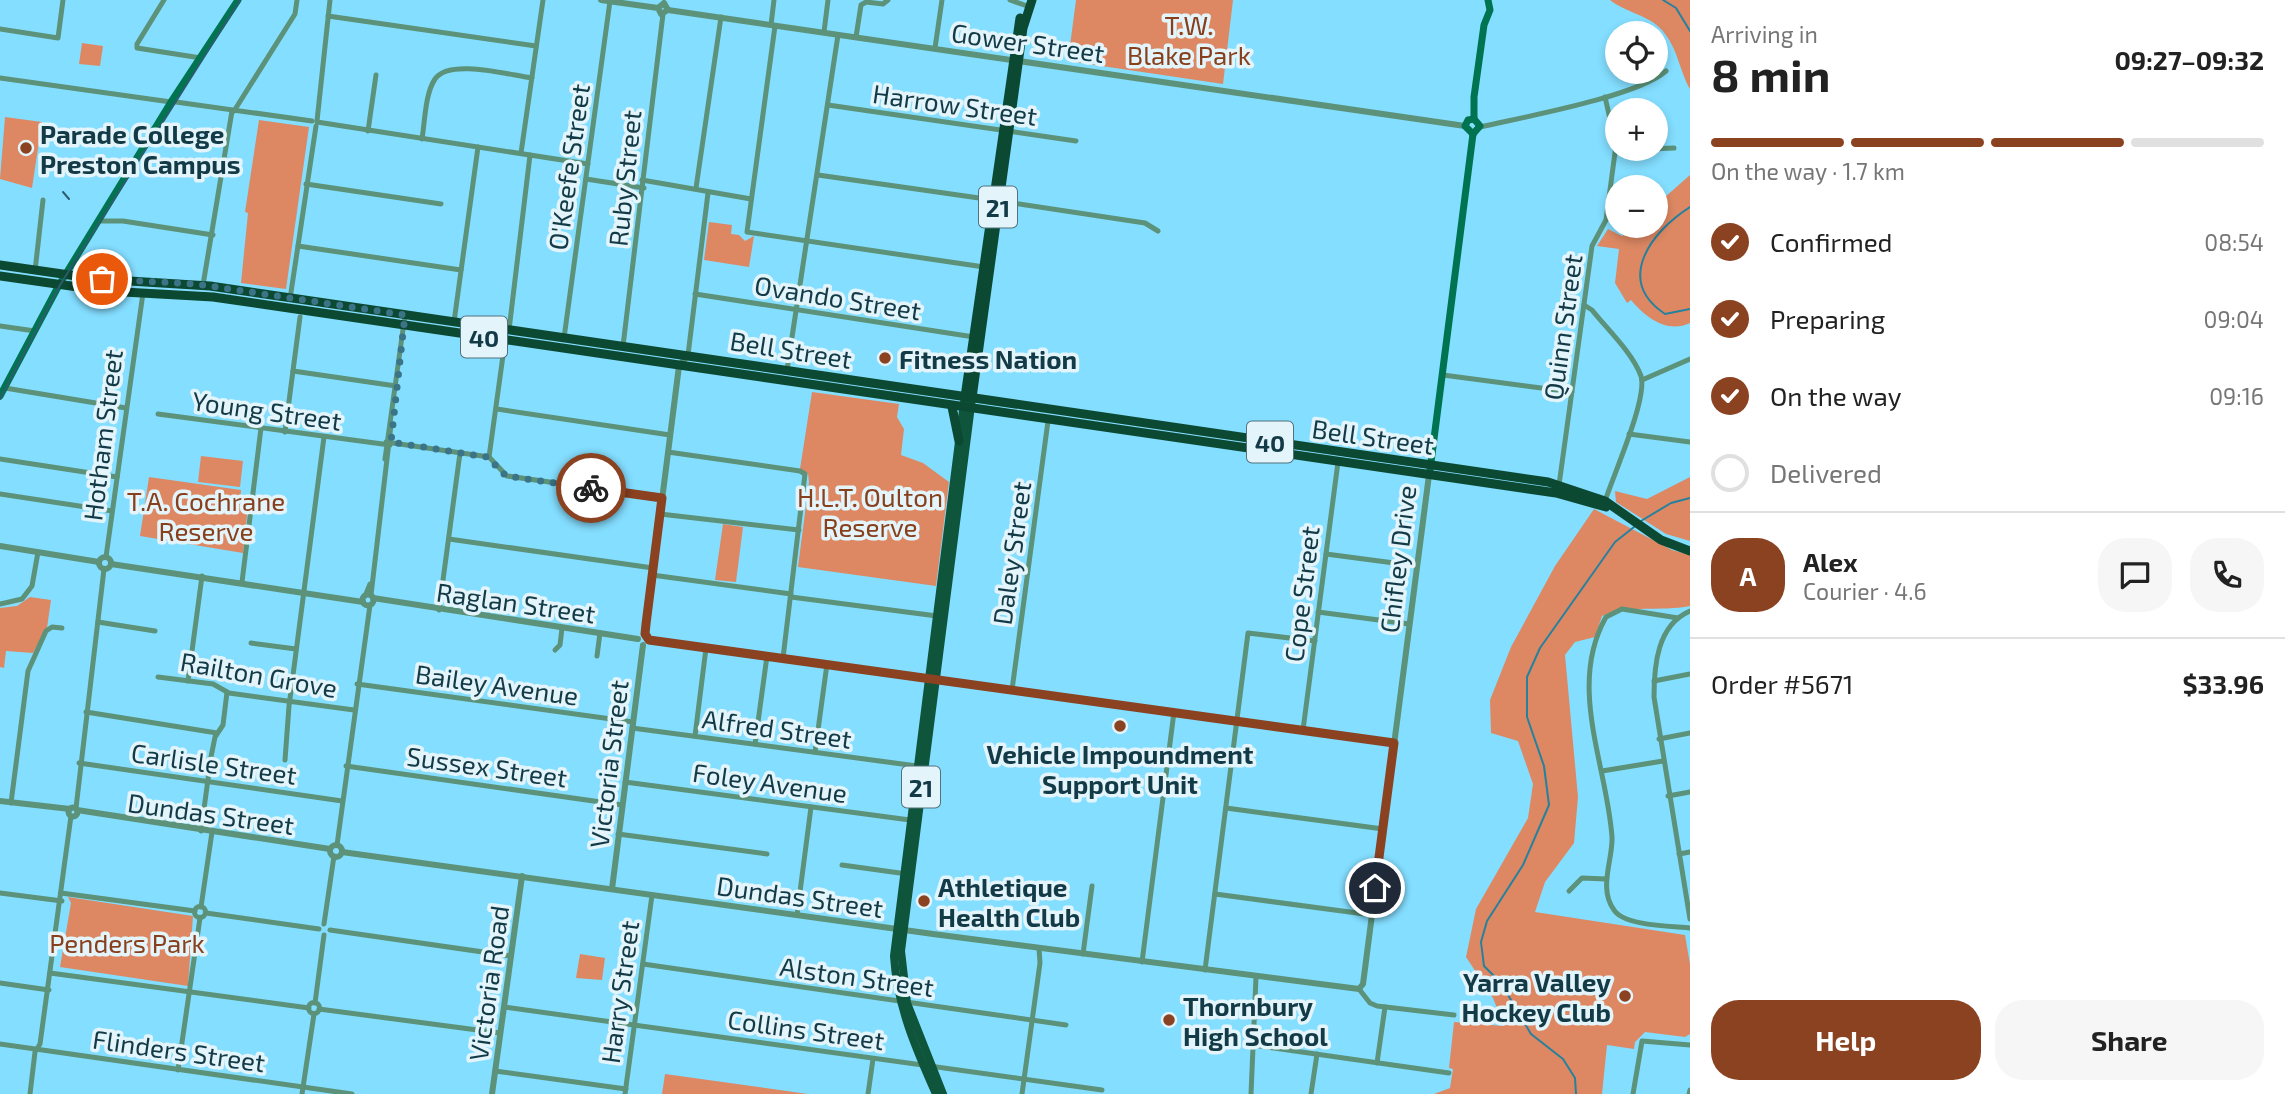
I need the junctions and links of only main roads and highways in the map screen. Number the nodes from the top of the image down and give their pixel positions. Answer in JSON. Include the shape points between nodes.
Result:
{"nodes":[{"id":1,"x":238,"y":0,"type":"edge"},
{"id":2,"x":1028,"y":3,"type":"edge"},
{"id":3,"x":1488,"y":3,"type":"edge"},
{"id":4,"x":1474,"y":119,"type":"junction"},
{"id":5,"x":1473,"y":134,"type":"junction"},
{"id":6,"x":0,"y":265,"type":"edge"},
{"id":7,"x":987,"y":267,"type":"junction"},
{"id":8,"x":65,"y":275,"type":"junction"},
{"id":9,"x":0,"y":276,"type":"edge"},
{"id":10,"x":102,"y":279,"type":"junction"},
{"id":11,"x":152,"y":282,"type":"junction"},
{"id":12,"x":59,"y":285,"type":"junction"},
{"id":13,"x":139,"y":292,"type":"junction"},
{"id":14,"x":290,"y":303,"type":"junction"},
{"id":15,"x":976,"y":348,"type":"junction"},
{"id":16,"x":4,"y":385,"type":"edge"},
{"id":17,"x":894,"y":386,"type":"junction"},
{"id":18,"x":0,"y":396,"type":"edge"},
{"id":19,"x":969,"y":397,"type":"junction"},
{"id":20,"x":909,"y":400,"type":"junction"},
{"id":21,"x":952,"y":407,"type":"junction"},
{"id":22,"x":967,"y":409,"type":"junction"},
{"id":23,"x":1111,"y":418,"type":"junction"},
{"id":24,"x":1110,"y":430,"type":"junction"},
{"id":25,"x":1255,"y":439,"type":"junction"},
{"id":26,"x":959,"y":442,"type":"junction"},
{"id":27,"x":1311,"y":447,"type":"junction"},
{"id":28,"x":1253,"y":450,"type":"junction"},
{"id":29,"x":960,"y":458,"type":"junction"},
{"id":30,"x":1309,"y":458,"type":"junction"},
{"id":31,"x":1429,"y":470,"type":"junction"},
{"id":32,"x":1608,"y":504,"type":"junction"},
{"id":33,"x":1690,"y":551,"type":"edge"},
{"id":34,"x":943,"y":596,"type":"junction"},
{"id":35,"x":938,"y":633,"type":"junction"},
{"id":36,"x":932,"y":679,"type":"junction"},
{"id":37,"x":906,"y":874,"type":"junction"},
{"id":38,"x":927,"y":1066,"type":"junction"},
{"id":39,"x":936,"y":1094,"type":"edge"},
{"id":40,"x":943,"y":1094,"type":"edge"}],
"edges":[{"from":1,"to":8,"type":"main road"},
{"from":2,"to":7,"type":"highway","number":"21","via":[[1015,61]]},
{"from":3,"to":4,"type":"main road"},
{"from":4,"to":5,"type":"main road","via":[[1480,127]]},
{"from":4,"to":5,"type":"main road","via":[[1465,126]]},
{"from":5,"to":31,"type":"main road","name":"Chifley Drive"},
{"from":6,"to":8,"type":"highway","name":"Bell Street","number":"40"},
{"from":7,"to":15,"type":"highway","number":"21"},
{"from":7,"to":15,"type":"highway","number":"21"},
{"from":8,"to":10,"type":"highway","name":"Bell Street","number":"40"},
{"from":8,"to":12,"type":"main road"},
{"from":9,"to":12,"type":"highway","name":"Bell Street","number":"40"},
{"from":10,"to":11,"type":"highway","name":"Bell Street","number":"40"},
{"from":10,"to":13,"type":"highway"},
{"from":11,"to":13,"type":"highway"},
{"from":11,"to":14,"type":"highway","name":"Bell Street","number":"40","via":[[207,286]]},
{"from":12,"to":13,"type":"highway","name":"Bell Street","number":"40"},
{"from":12,"to":16,"type":"main road"},
{"from":13,"to":14,"type":"highway","name":"Bell Street","number":"40"},
{"from":14,"to":17,"type":"highway","name":"Bell Street","number":"40","via":[[405,315]]},
{"from":14,"to":20,"type":"highway","name":"Bell Street","number":"40","via":[[404,326]]},
{"from":15,"to":19,"type":"highway","number":"21"},
{"from":16,"to":18,"type":"main road"},
{"from":17,"to":19,"type":"highway","name":"Bell Street","number":"40"},
{"from":17,"to":20,"type":"highway"},
{"from":19,"to":22,"type":"main road","number":"21"},
{"from":19,"to":23,"type":"highway","name":"Bell Street","number":"40"},
{"from":20,"to":21,"type":"highway","name":"Bell Street","number":"40"},
{"from":21,"to":22,"type":"highway","name":"Bell Street","number":"40"},
{"from":21,"to":26,"type":"highway"},
{"from":22,"to":24,"type":"highway","name":"Bell Street","number":"40"},
{"from":22,"to":26,"type":"main road","number":"21"},
{"from":22,"to":29,"type":"main road","number":"21"},
{"from":23,"to":24,"type":"highway"},
{"from":23,"to":25,"type":"highway","name":"Bell Street","number":"40"},
{"from":24,"to":28,"type":"highway","name":"Bell Street","number":"40"},
{"from":25,"to":27,"type":"highway","name":"Bell Street","number":"40"},
{"from":25,"to":28,"type":"highway"},
{"from":26,"to":29,"type":"main road","number":"21"},
{"from":27,"to":30,"type":"highway"},
{"from":27,"to":31,"type":"highway","name":"Bell Street","number":"40"},
{"from":28,"to":30,"type":"highway","name":"Bell Street","number":"40"},
{"from":29,"to":34,"type":"main road","number":"21"},
{"from":30,"to":31,"type":"highway","name":"Bell Street","number":"40"},
{"from":31,"to":32,"type":"highway","name":"Bell Street","number":"40"},
{"from":31,"to":32,"type":"highway","name":"Bell Street","number":"40","via":[[1559,485]]},
{"from":32,"to":33,"type":"highway","name":"Bell Street","number":"40","via":[[1661,540]]},
{"from":34,"to":35,"type":"main road","number":"21"},
{"from":34,"to":35,"type":"main road","number":"21"},
{"from":35,"to":36,"type":"main road","number":"21"},
{"from":36,"to":37,"type":"main road","number":"21"},
{"from":36,"to":37,"type":"main road","number":"21"},
{"from":37,"to":38,"type":"main road","number":"21","via":[[900,929],[903,1002]]},
{"from":38,"to":39,"type":"main road","number":"21"},
{"from":38,"to":40,"type":"main road","number":"21"}]}
